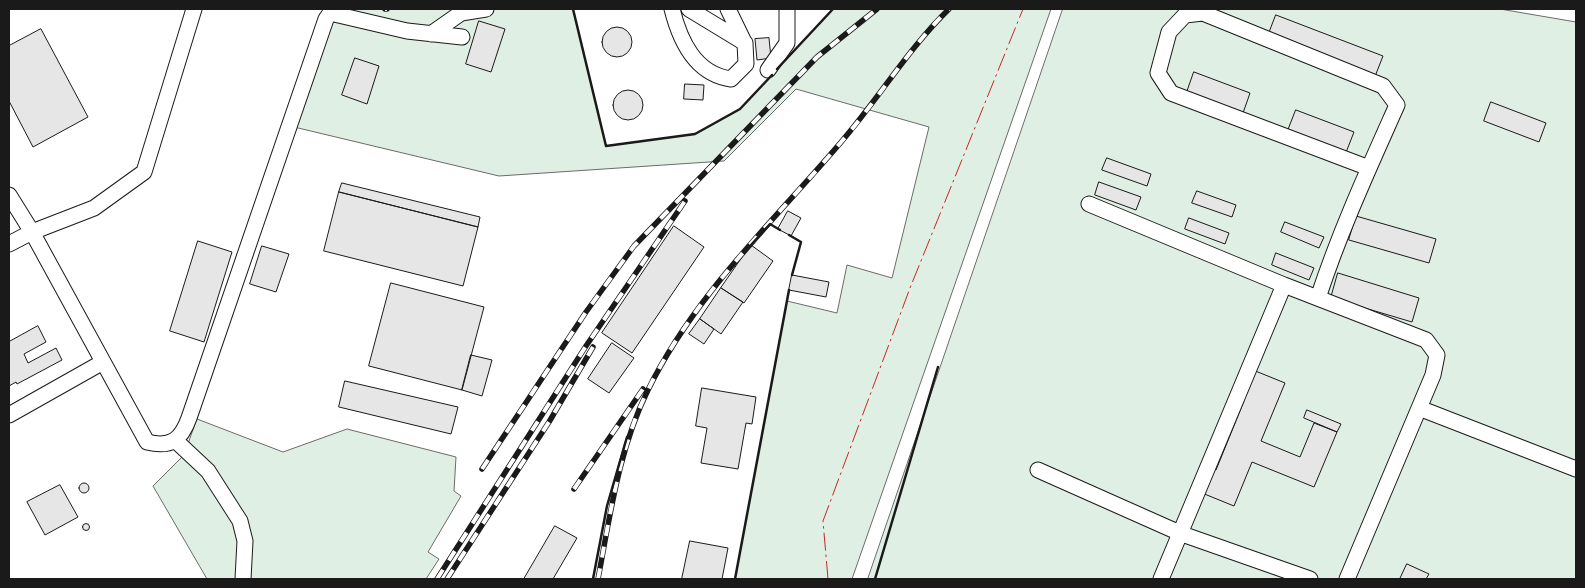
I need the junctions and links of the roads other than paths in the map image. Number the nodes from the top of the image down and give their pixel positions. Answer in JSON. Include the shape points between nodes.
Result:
{"nodes":[{"id":1,"x":194,"y":9,"type":"edge"},
{"id":2,"x":486,"y":9,"type":"edge"},
{"id":3,"x":672,"y":9,"type":"edge"},
{"id":4,"x":689,"y":9,"type":"edge"},
{"id":5,"x":728,"y":9,"type":"edge"},
{"id":6,"x":787,"y":9,"type":"edge"},
{"id":7,"x":331,"y":11,"type":"edge"},
{"id":8,"x":431,"y":34,"type":"junction"},
{"id":9,"x":462,"y":37,"type":"dead end"},
{"id":10,"x":745,"y":43,"type":"junction"},
{"id":11,"x":768,"y":70,"type":"dead end"},
{"id":12,"x":1369,"y":168,"type":"junction"},
{"id":13,"x":9,"y":195,"type":"edge"},
{"id":14,"x":1089,"y":204,"type":"dead end"},
{"id":15,"x":32,"y":232,"type":"junction"},
{"id":16,"x":9,"y":244,"type":"edge"},
{"id":17,"x":1284,"y":285,"type":"junction"},
{"id":18,"x":1318,"y":298,"type":"junction"},
{"id":19,"x":103,"y":362,"type":"junction"},
{"id":20,"x":1419,"y":408,"type":"junction"},
{"id":21,"x":9,"y":415,"type":"edge"},
{"id":22,"x":176,"y":441,"type":"junction"},
{"id":23,"x":1576,"y":469,"type":"edge"},
{"id":24,"x":1038,"y":470,"type":"dead end"},
{"id":25,"x":1182,"y":534,"type":"junction"},
{"id":26,"x":243,"y":579,"type":"edge"},
{"id":27,"x":1161,"y":579,"type":"edge"},
{"id":28,"x":1310,"y":579,"type":"edge"},
{"id":29,"x":1347,"y":579,"type":"edge"}],
"edges":[{"from":1,"to":15,"type":"lane","via":[[144,172],[94,208]]},
{"from":2,"to":8,"type":"lane","via":[[461,13]]},
{"from":3,"to":10,"type":"lane","via":[[691,58],[718,77],[731,79],[746,64]]},
{"from":4,"to":10,"type":"lane"},
{"from":5,"to":10,"type":"lane"},
{"from":6,"to":11,"type":"lane","via":[[787,43]]},
{"from":7,"to":8,"type":"lane"},
{"from":7,"to":22,"type":"lane","via":[[185,430]]},
{"from":8,"to":9,"type":"lane"},
{"from":12,"to":12,"type":"lane","via":[[1397,105],[1383,86],[1203,12],[1185,15],[1169,32],[1158,73],[1171,93]]},
{"from":12,"to":18,"type":"lane","via":[[1339,234]]},
{"from":13,"to":15,"type":"lane"},
{"from":14,"to":17,"type":"lane"},
{"from":15,"to":16,"type":"lane"},
{"from":15,"to":19,"type":"lane"},
{"from":17,"to":18,"type":"lane"},
{"from":17,"to":25,"type":"lane"},
{"from":18,"to":20,"type":"lane","via":[[1426,340],[1437,355],[1433,375]]},
{"from":19,"to":21,"type":"lane"},
{"from":19,"to":22,"type":"lane","via":[[147,442],[160,446]]},
{"from":20,"to":23,"type":"lane"},
{"from":20,"to":29,"type":"lane"},
{"from":22,"to":26,"type":"lane","via":[[208,471],[240,521],[245,541]]},
{"from":24,"to":25,"type":"lane"},
{"from":25,"to":27,"type":"lane"},
{"from":25,"to":28,"type":"lane"}]}
